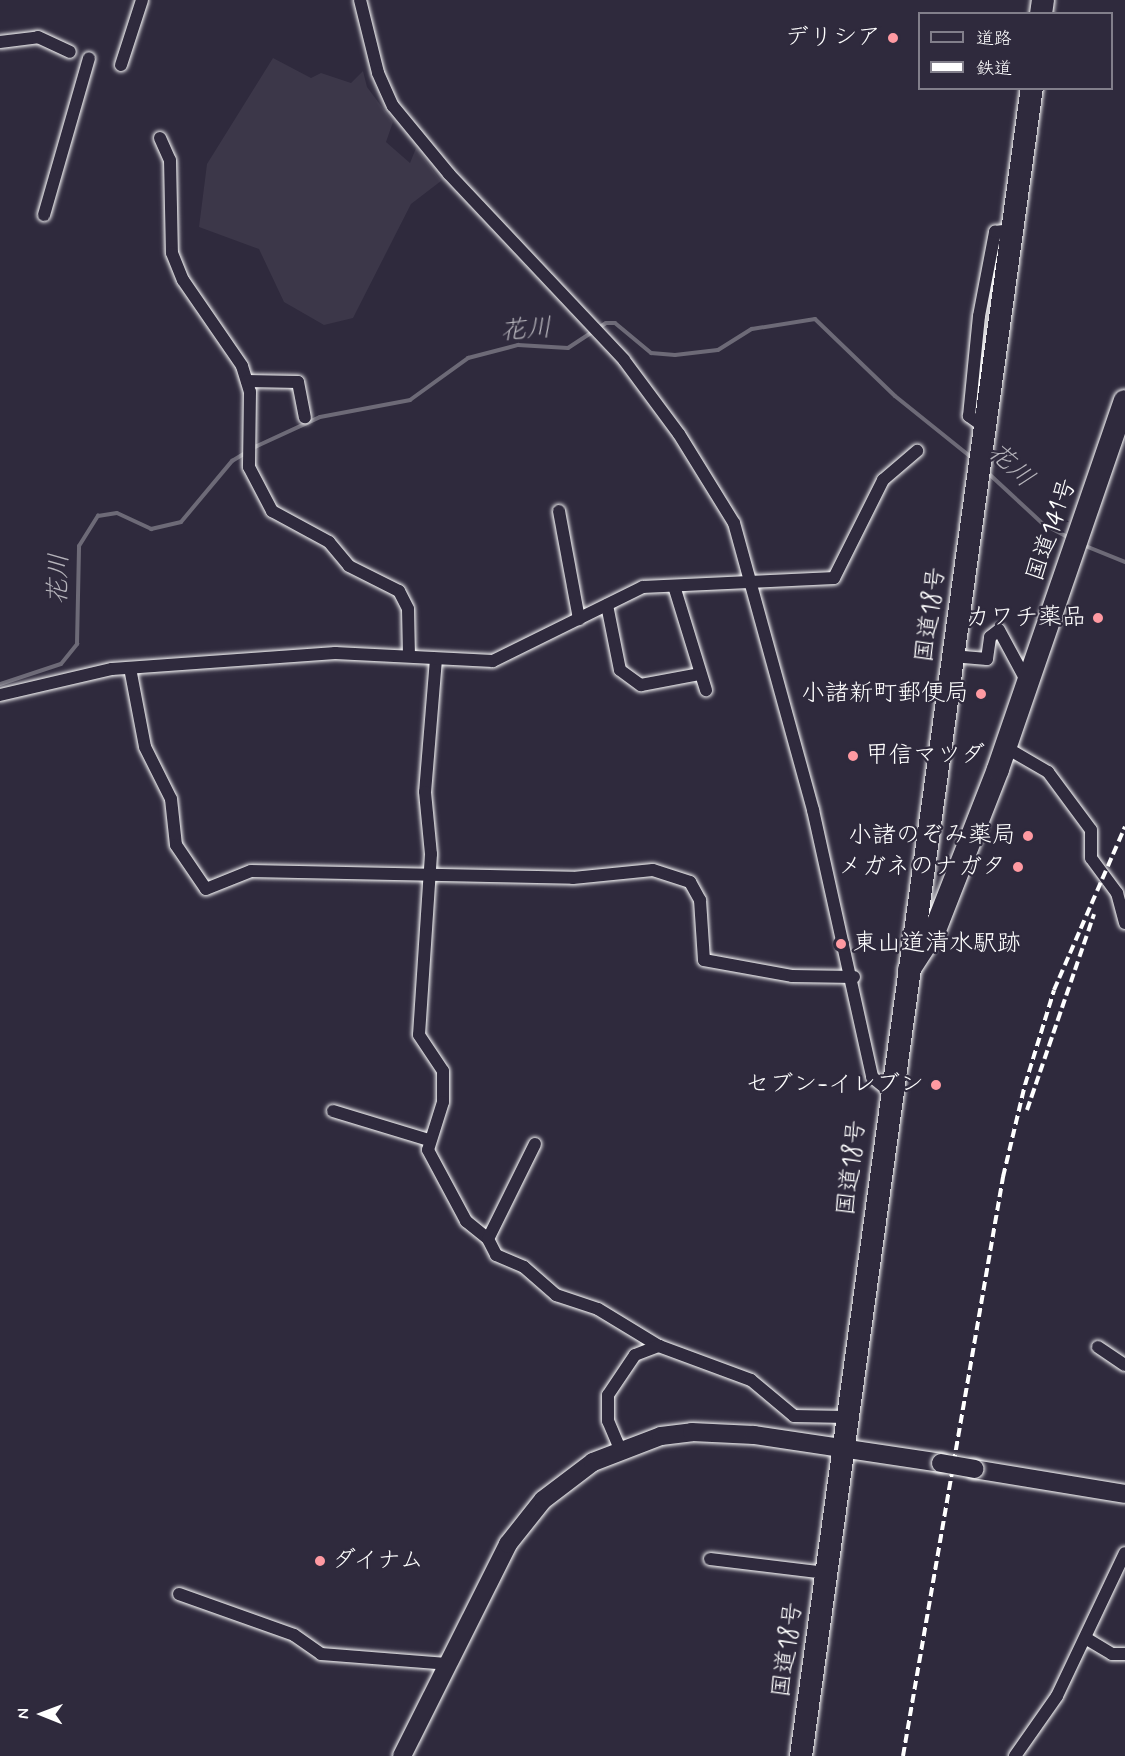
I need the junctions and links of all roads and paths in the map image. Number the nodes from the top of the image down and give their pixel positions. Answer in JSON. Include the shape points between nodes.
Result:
{"nodes":[{"id":1,"x":142,"y":0,"type":"edge"},
{"id":2,"x":360,"y":0,"type":"edge"},
{"id":3,"x":0,"y":42,"type":"edge"},
{"id":4,"x":70,"y":52,"type":"dead end"},
{"id":5,"x":88,"y":58,"type":"dead end"},
{"id":6,"x":120,"y":65,"type":"dead end"},
{"id":7,"x":1032,"y":90,"type":"edge"},
{"id":8,"x":160,"y":138,"type":"dead end"},
{"id":9,"x":44,"y":215,"type":"dead end"},
{"id":10,"x":247,"y":381,"type":"junction"},
{"id":11,"x":1125,"y":401,"type":"edge"},
{"id":12,"x":305,"y":417,"type":"dead end"},
{"id":13,"x":917,"y":451,"type":"dead end"},
{"id":14,"x":559,"y":511,"type":"dead end"},
{"id":15,"x":753,"y":584,"type":"junction"},
{"id":16,"x":674,"y":586,"type":"junction"},
{"id":17,"x":607,"y":605,"type":"junction"},
{"id":18,"x":579,"y":619,"type":"junction"},
{"id":19,"x":409,"y":656,"type":"junction"},
{"id":20,"x":952,"y":656,"type":"junction"},
{"id":21,"x":436,"y":659,"type":"junction"},
{"id":22,"x":130,"y":668,"type":"junction"},
{"id":23,"x":699,"y":674,"type":"junction"},
{"id":24,"x":1028,"y":683,"type":"junction"},
{"id":25,"x":706,"y":690,"type":"dead end"},
{"id":26,"x":0,"y":695,"type":"edge"},
{"id":27,"x":1005,"y":747,"type":"junction"},
{"id":28,"x":430,"y":875,"type":"junction"},
{"id":29,"x":917,"y":893,"type":"junction"},
{"id":30,"x":945,"y":905,"type":"junction"},
{"id":31,"x":1125,"y":923,"type":"edge"},
{"id":32,"x":907,"y":974,"type":"junction"},
{"id":33,"x":854,"y":977,"type":"junction"},
{"id":34,"x":889,"y":1091,"type":"junction"},
{"id":35,"x":333,"y":1111,"type":"dead end"},
{"id":36,"x":429,"y":1140,"type":"junction"},
{"id":37,"x":535,"y":1144,"type":"dead end"},
{"id":38,"x":489,"y":1239,"type":"junction"},
{"id":39,"x":659,"y":1346,"type":"junction"},
{"id":40,"x":1098,"y":1347,"type":"dead end"},
{"id":41,"x":1125,"y":1365,"type":"edge"},
{"id":42,"x":847,"y":1417,"type":"junction"},
{"id":43,"x":843,"y":1448,"type":"junction"},
{"id":44,"x":621,"y":1449,"type":"junction"},
{"id":45,"x":1125,"y":1494,"type":"edge"},
{"id":46,"x":1125,"y":1553,"type":"edge"},
{"id":47,"x":710,"y":1560,"type":"dead end"},
{"id":48,"x":826,"y":1573,"type":"junction"},
{"id":49,"x":179,"y":1594,"type":"dead end"},
{"id":50,"x":1087,"y":1639,"type":"junction"},
{"id":51,"x":1125,"y":1654,"type":"edge"},
{"id":52,"x":447,"y":1664,"type":"junction"},
{"id":53,"x":402,"y":1756,"type":"edge"},
{"id":54,"x":801,"y":1756,"type":"edge"},
{"id":55,"x":1015,"y":1756,"type":"edge"}],
"edges":[{"from":1,"to":6,"type":"street"},
{"from":2,"to":15,"type":"street","via":[[393,106],[449,174],[624,360],[679,434],[734,524]]},
{"from":3,"to":4,"type":"street","via":[[38,37]]},
{"from":5,"to":9,"type":"street"},
{"from":7,"to":20,"type":"highway","name":"国道18号"},
{"from":8,"to":10,"type":"street","via":[[172,180],[172,252],[183,280],[242,366]]},
{"from":10,"to":12,"type":"street","via":[[298,382]]},
{"from":10,"to":19,"type":"street","via":[[249,467],[272,511],[330,542],[349,566],[399,591],[408,609]]},
{"from":11,"to":24,"type":"highway","name":"国道141号"},
{"from":13,"to":15,"type":"street","via":[[883,480],[834,578]]},
{"from":14,"to":18,"type":"street"},
{"from":15,"to":16,"type":"street"},
{"from":15,"to":33,"type":"street"},
{"from":16,"to":17,"type":"street","via":[[643,586]]},
{"from":16,"to":23,"type":"street"},
{"from":17,"to":18,"type":"street"},
{"from":17,"to":23,"type":"street","via":[[620,670],[641,685]]},
{"from":18,"to":21,"type":"street","via":[[493,661]]},
{"from":19,"to":21,"type":"street"},
{"from":19,"to":22,"type":"street","via":[[335,653]]},
{"from":20,"to":24,"type":"street","via":[[987,659],[990,637],[999,630]]},
{"from":20,"to":29,"type":"highway","name":"国道18号"},
{"from":21,"to":28,"type":"street","via":[[425,792]]},
{"from":22,"to":26,"type":"street","via":[[63,676]]},
{"from":22,"to":28,"type":"street","via":[[142,738],[171,799],[176,845],[206,889],[251,871]]},
{"from":23,"to":25,"type":"street"},
{"from":24,"to":27,"type":"highway","name":"国道141号"},
{"from":27,"to":30,"type":"highway","name":"国道141号"},
{"from":27,"to":31,"type":"street","via":[[1048,772],[1091,830],[1091,858],[1117,893]]},
{"from":28,"to":33,"type":"street","via":[[573,878],[653,870],[677,874],[690,882],[700,900],[704,960],[792,976]]},
{"from":28,"to":36,"type":"street","via":[[419,1035],[442,1071],[443,1102]]},
{"from":29,"to":30,"type":"highway"},
{"from":29,"to":32,"type":"highway","name":"国道18号"},
{"from":30,"to":32,"type":"highway","name":"国道141号"},
{"from":32,"to":34,"type":"highway","name":"国道18号"},
{"from":33,"to":34,"type":"street","via":[[872,1077]]},
{"from":34,"to":42,"type":"highway","name":"国道18号"},
{"from":35,"to":36,"type":"street"},
{"from":36,"to":38,"type":"street","via":[[428,1150],[466,1221]]},
{"from":37,"to":38,"type":"street"},
{"from":38,"to":39,"type":"street","via":[[496,1255],[524,1267],[556,1295],[598,1309]]},
{"from":39,"to":42,"type":"street","via":[[751,1380],[794,1416]]},
{"from":39,"to":44,"type":"street","via":[[635,1355],[608,1395],[608,1421]]},
{"from":40,"to":41,"type":"street"},
{"from":42,"to":43,"type":"highway","name":"国道18号"},
{"from":43,"to":44,"type":"street","via":[[692,1432]]},
{"from":43,"to":45,"type":"street","bridge":true},
{"from":43,"to":48,"type":"highway","name":"国道18号"},
{"from":44,"to":52,"type":"street","via":[[563,1483],[525,1520]]},
{"from":46,"to":50,"type":"street"},
{"from":47,"to":48,"type":"street"},
{"from":48,"to":54,"type":"highway","name":"国道18号"},
{"from":49,"to":52,"type":"street","via":[[294,1635],[321,1654]]},
{"from":50,"to":51,"type":"street","via":[[1112,1654]]},
{"from":50,"to":55,"type":"street","via":[[1057,1696]]},
{"from":52,"to":53,"type":"street"}]}
